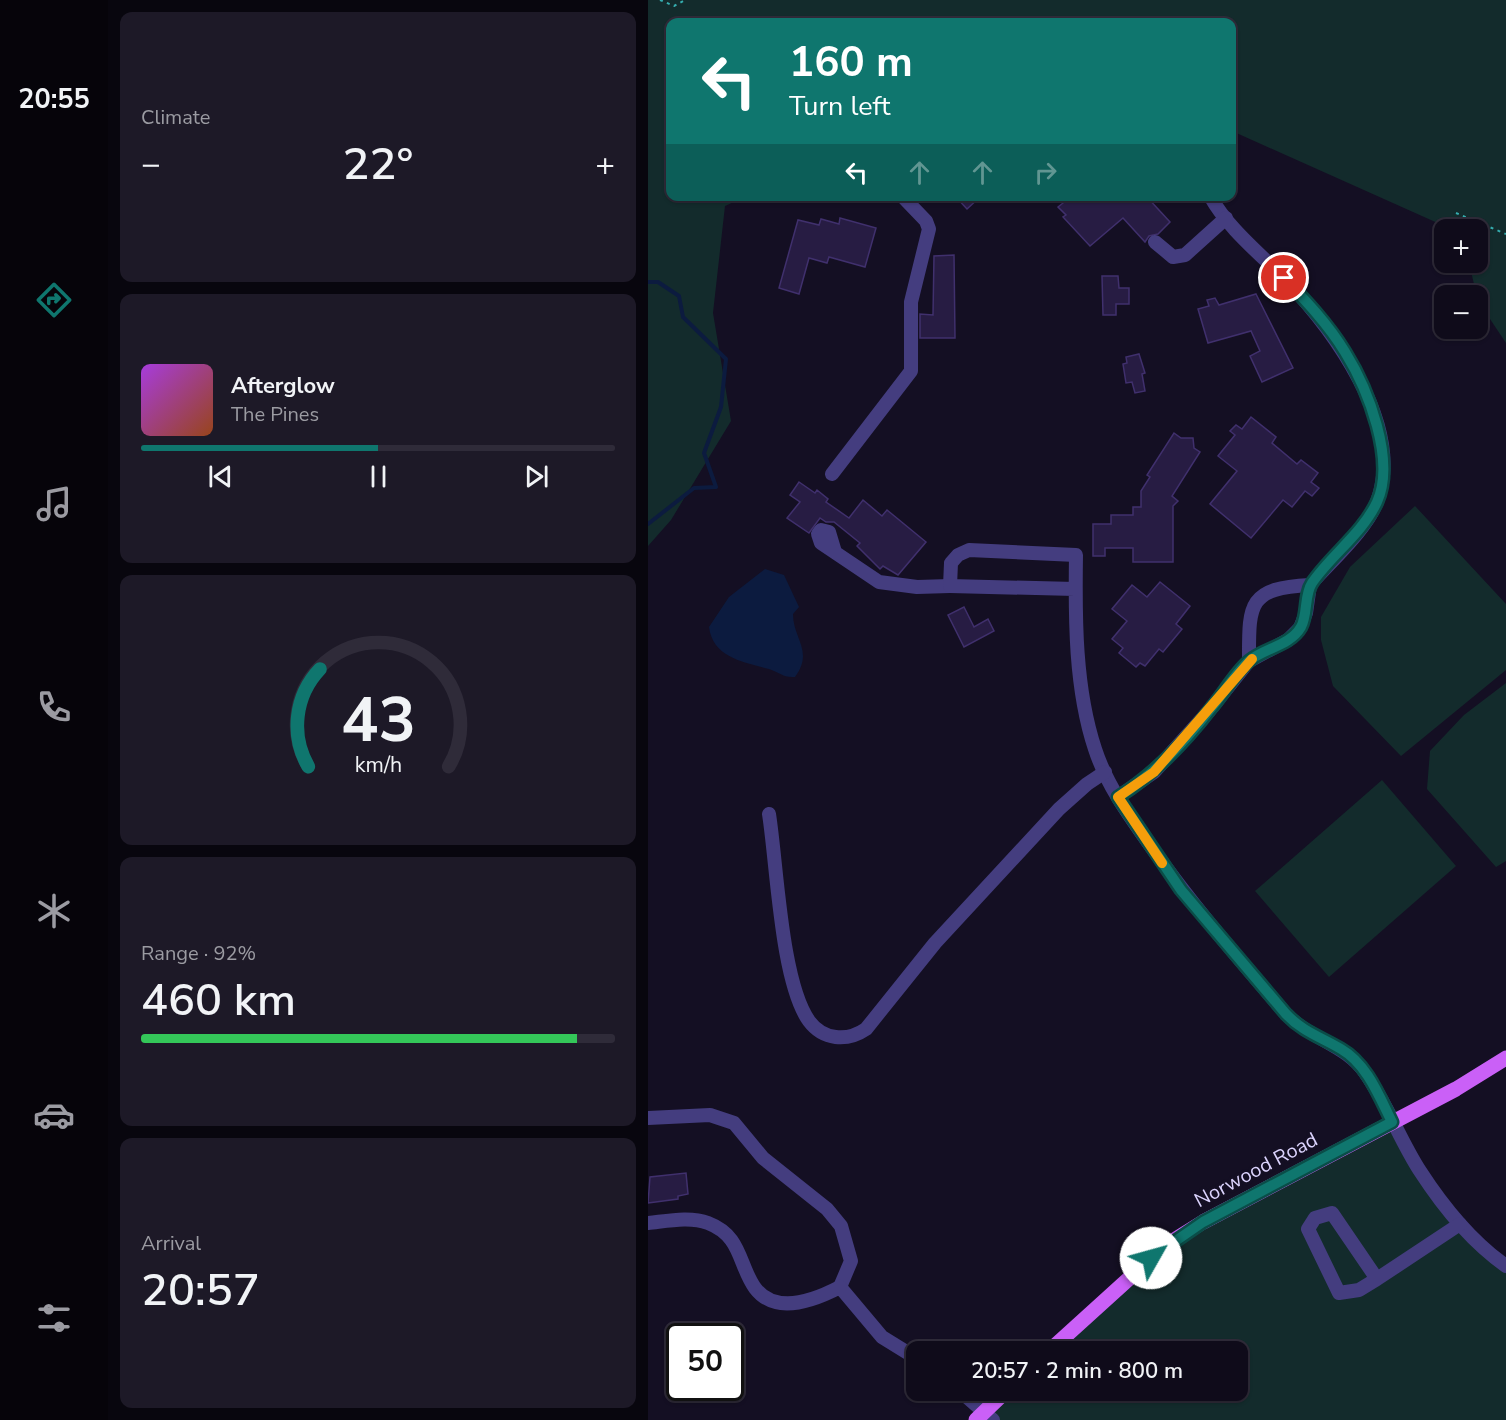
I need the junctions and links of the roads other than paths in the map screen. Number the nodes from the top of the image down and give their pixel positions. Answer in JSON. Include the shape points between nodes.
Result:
{"nodes":[{"id":1,"x":907,"y":201,"type":"edge"},
{"id":2,"x":1214,"y":201,"type":"edge"},
{"id":3,"x":1226,"y":218,"type":"junction"},
{"id":4,"x":1155,"y":242,"type":"dead end"},
{"id":5,"x":832,"y":474,"type":"dead end"},
{"id":6,"x":836,"y":552,"type":"dead end"},
{"id":7,"x":1310,"y":585,"type":"junction"},
{"id":8,"x":950,"y":586,"type":"junction"},
{"id":9,"x":1075,"y":590,"type":"junction"},
{"id":10,"x":1249,"y":661,"type":"junction"},
{"id":11,"x":1105,"y":772,"type":"junction"},
{"id":12,"x":1118,"y":797,"type":"junction"},
{"id":13,"x":769,"y":814,"type":"dead end"},
{"id":14,"x":1506,"y":1058,"type":"edge"},
{"id":15,"x":648,"y":1118,"type":"edge"},
{"id":16,"x":1392,"y":1122,"type":"junction"},
{"id":17,"x":648,"y":1222,"type":"edge"},
{"id":18,"x":1460,"y":1224,"type":"junction"},
{"id":19,"x":1506,"y":1266,"type":"edge"},
{"id":20,"x":1377,"y":1279,"type":"junction"},
{"id":21,"x":840,"y":1287,"type":"junction"},
{"id":22,"x":1060,"y":1341,"type":"edge"},
{"id":23,"x":906,"y":1352,"type":"edge"},
{"id":24,"x":970,"y":1401,"type":"edge"},
{"id":25,"x":998,"y":1401,"type":"edge"},
{"id":26,"x":985,"y":1417,"type":"edge"}],
"edges":[{"from":1,"to":5,"type":"street","via":[[929,229],[911,302],[911,372]]},
{"from":2,"to":3,"type":"street"},
{"from":3,"to":4,"type":"street","via":[[1185,255],[1173,256]]},
{"from":3,"to":7,"type":"street","via":[[1313,309],[1341,345],[1380,439],[1384,461],[1377,501],[1364,524]]},
{"from":6,"to":8,"type":"street","via":[[879,582]]},
{"from":7,"to":10,"type":"street","via":[[1300,628],[1288,640]]},
{"from":7,"to":10,"type":"street","via":[[1285,586],[1263,594],[1254,604],[1249,618]]},
{"from":8,"to":9,"type":"street"},
{"from":8,"to":9,"type":"street","via":[[951,562],[969,550],[1076,555]]},
{"from":9,"to":11,"type":"street","via":[[1086,712]]},
{"from":10,"to":12,"type":"street","via":[[1154,772]]},
{"from":11,"to":12,"type":"street"},
{"from":11,"to":13,"type":"street","via":[[1059,809],[935,943],[866,1029],[841,1039],[824,1034],[810,1022],[801,1006],[791,970]]},
{"from":12,"to":16,"type":"street","via":[[1181,890],[1299,1028],[1355,1060]]},
{"from":14,"to":16,"type":"main road","name":"Norwood Road"},
{"from":15,"to":21,"type":"street","via":[[711,1114],[734,1123],[763,1158],[827,1209],[841,1226],[851,1261]]},
{"from":16,"to":18,"type":"street","via":[[1420,1171]]},
{"from":16,"to":22,"type":"main road","name":"Norwood Road","via":[[1166,1245]]},
{"from":17,"to":21,"type":"street","via":[[708,1223],[736,1244],[756,1289],[771,1299],[789,1304],[817,1299]]},
{"from":18,"to":19,"type":"street"},
{"from":18,"to":20,"type":"street"},
{"from":20,"to":20,"type":"street","via":[[1332,1213],[1315,1218],[1308,1229],[1340,1293],[1359,1290]]},
{"from":21,"to":23,"type":"street","via":[[882,1337]]},
{"from":24,"to":26,"type":"street"},
{"from":25,"to":26,"type":"main road"}]}
